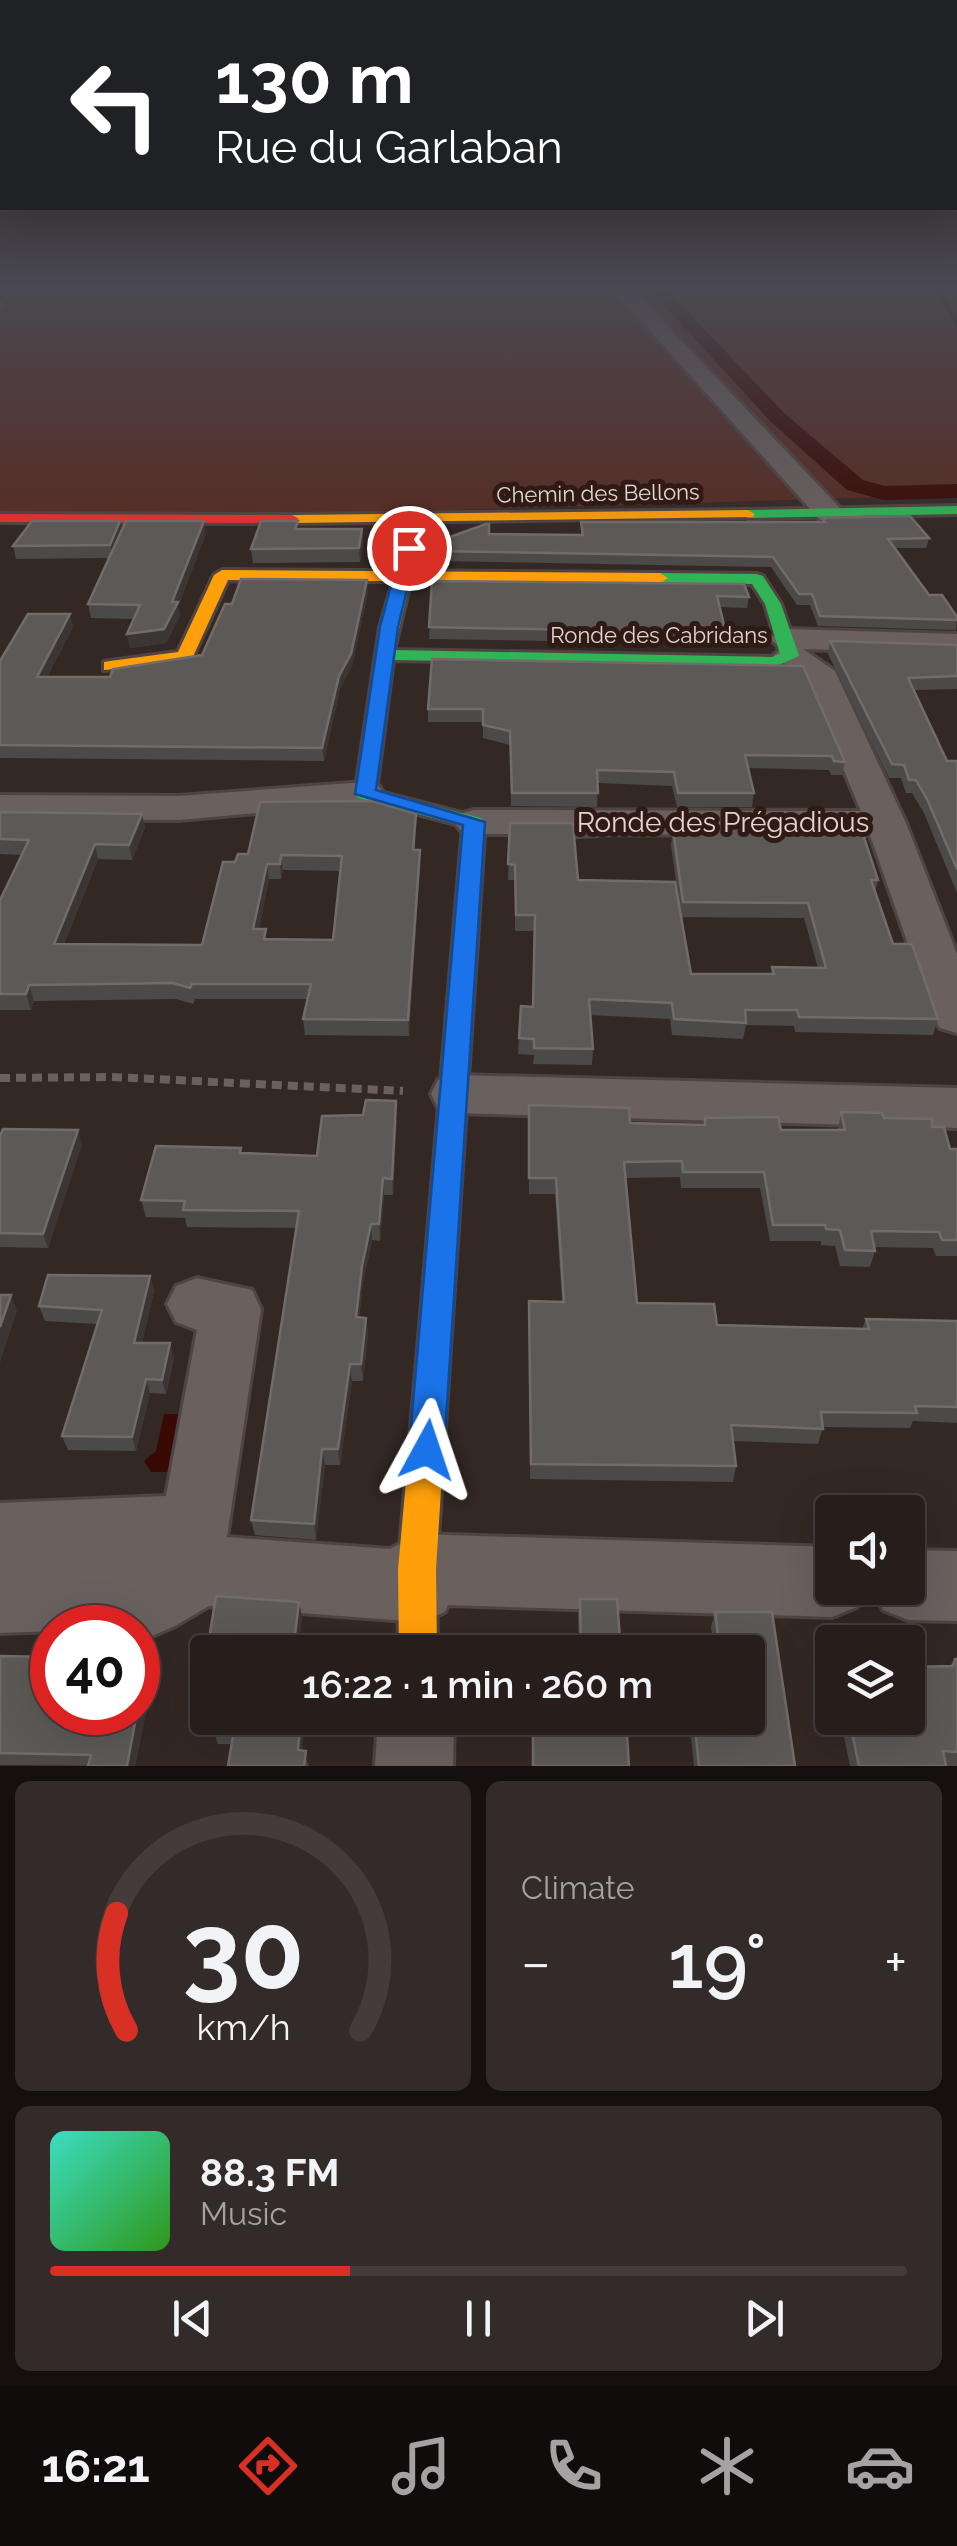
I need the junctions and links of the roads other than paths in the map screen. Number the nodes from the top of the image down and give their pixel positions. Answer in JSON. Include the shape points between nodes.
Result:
{"nodes":[{"id":1,"x":699,"y":372,"type":"edge"},
{"id":2,"x":957,"y":510,"type":"edge"},
{"id":3,"x":830,"y":514,"type":"junction"},
{"id":4,"x":0,"y":518,"type":"edge"},
{"id":5,"x":418,"y":520,"type":"junction"},
{"id":6,"x":400,"y":576,"type":"junction"},
{"id":7,"x":957,"y":644,"type":"edge"},
{"id":8,"x":788,"y":648,"type":"junction"},
{"id":9,"x":385,"y":654,"type":"junction"},
{"id":10,"x":110,"y":666,"type":"edge"},
{"id":11,"x":365,"y":794,"type":"junction"},
{"id":12,"x":0,"y":807,"type":"edge"},
{"id":13,"x":474,"y":822,"type":"junction"},
{"id":14,"x":886,"y":823,"type":"junction"},
{"id":15,"x":957,"y":1016,"type":"edge"},
{"id":16,"x":456,"y":1094,"type":"junction"},
{"id":17,"x":957,"y":1108,"type":"edge"},
{"id":18,"x":197,"y":1304,"type":"dead end"},
{"id":19,"x":0,"y":1537,"type":"edge"},
{"id":20,"x":196,"y":1557,"type":"junction"},
{"id":21,"x":815,"y":1583,"type":"edge"},
{"id":22,"x":925,"y":1585,"type":"edge"},
{"id":23,"x":957,"y":1586,"type":"edge"},
{"id":24,"x":0,"y":1597,"type":"edge"},
{"id":25,"x":418,"y":1603,"type":"edge"},
{"id":26,"x":415,"y":1735,"type":"edge"},
{"id":27,"x":414,"y":1766,"type":"edge"}],
"edges":[{"from":1,"to":3,"type":"street"},
{"from":2,"to":3,"type":"street","name":"Chemin des Bellons"},
{"from":3,"to":5,"type":"street","name":"Chemin des Bellons"},
{"from":4,"to":5,"type":"street","name":"Chemin des Bellons"},
{"from":5,"to":6,"type":"street"},
{"from":6,"to":8,"type":"street","name":"Ronde des Cabridans","via":[[757,580]]},
{"from":6,"to":9,"type":"street"},
{"from":6,"to":10,"type":"street","via":[[222,575],[185,657]]},
{"from":7,"to":8,"type":"street"},
{"from":8,"to":9,"type":"street","name":"Ronde des Cabridans","via":[[774,662]]},
{"from":8,"to":14,"type":"street","via":[[818,672]]},
{"from":9,"to":11,"type":"street"},
{"from":11,"to":12,"type":"street","via":[[179,808]]},
{"from":11,"to":13,"type":"street"},
{"from":13,"to":14,"type":"street","name":"Ronde des Prégadious"},
{"from":13,"to":16,"type":"street"},
{"from":14,"to":15,"type":"street","name":"Ronde des Prégadious"},
{"from":16,"to":17,"type":"street"},
{"from":16,"to":25,"type":"street"},
{"from":18,"to":20,"type":"street","via":[[231,1308]]},
{"from":19,"to":20,"type":"street","via":[[184,1529]]},
{"from":20,"to":24,"type":"street","via":[[150,1601]]},
{"from":20,"to":25,"type":"street"},
{"from":21,"to":25,"type":"street"},
{"from":22,"to":23,"type":"street"},
{"from":26,"to":27,"type":"street"}]}
